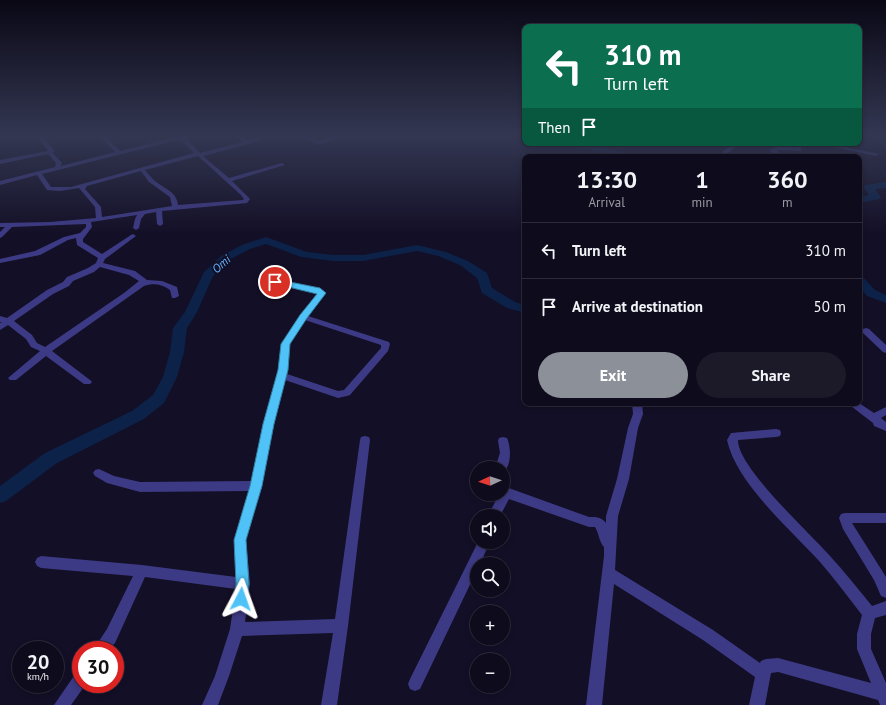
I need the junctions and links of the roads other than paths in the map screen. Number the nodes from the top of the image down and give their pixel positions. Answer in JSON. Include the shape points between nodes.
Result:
{"nodes":[{"id":1,"x":63,"y":168,"type":"edge"},
{"id":2,"x":146,"y":168,"type":"edge"},
{"id":3,"x":214,"y":168,"type":"edge"},
{"id":4,"x":272,"y":168,"type":"edge"},
{"id":5,"x":58,"y":169,"type":"joint"},
{"id":6,"x":142,"y":169,"type":"junction"},
{"id":7,"x":39,"y":174,"type":"junction"},
{"id":8,"x":229,"y":180,"type":"junction"},
{"id":9,"x":0,"y":183,"type":"edge"},
{"id":10,"x":84,"y":186,"type":"junction"},
{"id":11,"x":175,"y":207,"type":"junction"},
{"id":12,"x":159,"y":211,"type":"junction"},
{"id":13,"x":142,"y":213,"type":"junction"},
{"id":14,"x":99,"y":219,"type":"junction"},
{"id":15,"x":87,"y":221,"type":"junction"},
{"id":16,"x":0,"y":224,"type":"edge"},
{"id":17,"x":11,"y":224,"type":"junction"},
{"id":18,"x":160,"y":224,"type":"dead end"},
{"id":19,"x":136,"y":228,"type":"dead end"},
{"id":20,"x":82,"y":235,"type":"junction"},
{"id":21,"x":0,"y":236,"type":"edge"},
{"id":22,"x":133,"y":236,"type":"dead end"},
{"id":23,"x":0,"y":261,"type":"edge"},
{"id":24,"x":100,"y":261,"type":"junction"},
{"id":25,"x":275,"y":282,"type":"dead end"},
{"id":26,"x":141,"y":284,"type":"junction"},
{"id":27,"x":175,"y":296,"type":"dead end"},
{"id":28,"x":303,"y":317,"type":"junction"},
{"id":29,"x":4,"y":320,"type":"edge"},
{"id":30,"x":0,"y":327,"type":"edge"},
{"id":31,"x":866,"y":331,"type":"dead end"},
{"id":32,"x":886,"y":350,"type":"edge"},
{"id":33,"x":46,"y":351,"type":"junction"},
{"id":34,"x":282,"y":376,"type":"junction"},
{"id":35,"x":13,"y":378,"type":"dead end"},
{"id":36,"x":87,"y":382,"type":"dead end"},
{"id":37,"x":637,"y":406,"type":"edge"},
{"id":38,"x":856,"y":406,"type":"edge"},
{"id":39,"x":886,"y":411,"type":"edge"},
{"id":40,"x":882,"y":425,"type":"edge"},
{"id":41,"x":776,"y":433,"type":"dead end"},
{"id":42,"x":365,"y":440,"type":"dead end"},
{"id":43,"x":503,"y":441,"type":"dead end"},
{"id":44,"x":503,"y":461,"type":"edge"},
{"id":45,"x":99,"y":473,"type":"dead end"},
{"id":46,"x":256,"y":486,"type":"junction"},
{"id":47,"x":510,"y":494,"type":"edge"},
{"id":48,"x":886,"y":518,"type":"edge"},
{"id":49,"x":481,"y":549,"type":"edge"},
{"id":50,"x":610,"y":556,"type":"junction"},
{"id":51,"x":41,"y":562,"type":"dead end"},
{"id":52,"x":142,"y":571,"type":"junction"},
{"id":53,"x":608,"y":573,"type":"junction"},
{"id":54,"x":242,"y":584,"type":"junction"},
{"id":55,"x":886,"y":592,"type":"edge"},
{"id":56,"x":886,"y":608,"type":"edge"},
{"id":57,"x":869,"y":613,"type":"junction"},
{"id":58,"x":341,"y":626,"type":"junction"},
{"id":59,"x":237,"y":629,"type":"junction"},
{"id":60,"x":106,"y":641,"type":"edge"},
{"id":61,"x":763,"y":674,"type":"junction"},
{"id":62,"x":415,"y":684,"type":"dead end"},
{"id":63,"x":72,"y":691,"type":"edge"},
{"id":64,"x":884,"y":698,"type":"edge"},
{"id":65,"x":62,"y":705,"type":"edge"},
{"id":66,"x":210,"y":705,"type":"edge"},
{"id":67,"x":329,"y":705,"type":"edge"},
{"id":68,"x":594,"y":705,"type":"edge"},
{"id":69,"x":757,"y":705,"type":"edge"}],
"edges":[{"from":1,"to":5,"type":"street"},
{"from":2,"to":6,"type":"street"},
{"from":3,"to":8,"type":"street"},
{"from":4,"to":8,"type":"street"},
{"from":5,"to":7,"type":"street"},
{"from":6,"to":10,"type":"street"},
{"from":6,"to":11,"type":"street","via":[[149,179],[173,197]]},
{"from":7,"to":9,"type":"street"},
{"from":7,"to":10,"type":"street","via":[[49,189]]},
{"from":8,"to":11,"type":"street","via":[[247,198],[245,202]]},
{"from":10,"to":14,"type":"street","via":[[82,189],[98,207]]},
{"from":11,"to":12,"type":"street"},
{"from":12,"to":13,"type":"street"},
{"from":12,"to":18,"type":"street"},
{"from":13,"to":14,"type":"street"},
{"from":13,"to":19,"type":"street"},
{"from":14,"to":15,"type":"street"},
{"from":15,"to":17,"type":"street"},
{"from":15,"to":20,"type":"street","via":[[89,227]]},
{"from":16,"to":17,"type":"street"},
{"from":17,"to":21,"type":"street"},
{"from":20,"to":23,"type":"street","via":[[66,238],[37,253]]},
{"from":20,"to":24,"type":"street","via":[[80,243]]},
{"from":22,"to":24,"type":"street"},
{"from":24,"to":26,"type":"street","via":[[132,273],[143,280]]},
{"from":24,"to":29,"type":"street","via":[[91,270],[70,279],[66,284]]},
{"from":25,"to":28,"type":"street","via":[[322,293]]},
{"from":26,"to":27,"type":"street","via":[[152,281],[169,284],[174,288]]},
{"from":26,"to":33,"type":"street"},
{"from":28,"to":34,"type":"street","via":[[285,344]]},
{"from":28,"to":34,"type":"street","via":[[386,344],[385,349],[347,393],[338,395]]},
{"from":29,"to":30,"type":"street"},
{"from":29,"to":33,"type":"street","via":[[29,337],[34,345]]},
{"from":31,"to":32,"type":"street"},
{"from":33,"to":35,"type":"street"},
{"from":33,"to":36,"type":"street"},
{"from":34,"to":46,"type":"street","via":[[268,424]]},
{"from":37,"to":50,"type":"street","via":[[638,414],[612,516]]},
{"from":38,"to":40,"type":"street"},
{"from":39,"to":40,"type":"street","via":[[876,418]]},
{"from":41,"to":57,"type":"street","via":[[734,436],[734,449],[760,490],[826,560]]},
{"from":42,"to":58,"type":"street"},
{"from":43,"to":44,"type":"street","via":[[505,453]]},
{"from":45,"to":46,"type":"street","via":[[111,480],[140,487]]},
{"from":46,"to":54,"type":"street","via":[[240,540]]},
{"from":47,"to":50,"type":"street","via":[[589,522],[598,522],[605,532]]},
{"from":48,"to":55,"type":"street","via":[[845,518]]},
{"from":49,"to":62,"type":"street"},
{"from":50,"to":53,"type":"street"},
{"from":51,"to":52,"type":"street"},
{"from":52,"to":54,"type":"street"},
{"from":52,"to":60,"type":"street"},
{"from":53,"to":61,"type":"street","via":[[708,635]]},
{"from":53,"to":68,"type":"street"},
{"from":54,"to":59,"type":"street"},
{"from":56,"to":57,"type":"street"},
{"from":57,"to":64,"type":"street","via":[[864,634],[864,649]]},
{"from":58,"to":59,"type":"street"},
{"from":58,"to":67,"type":"street"},
{"from":59,"to":66,"type":"street"},
{"from":61,"to":64,"type":"street","via":[[766,666],[778,665]]},
{"from":61,"to":69,"type":"street"},
{"from":63,"to":65,"type":"street"}]}
